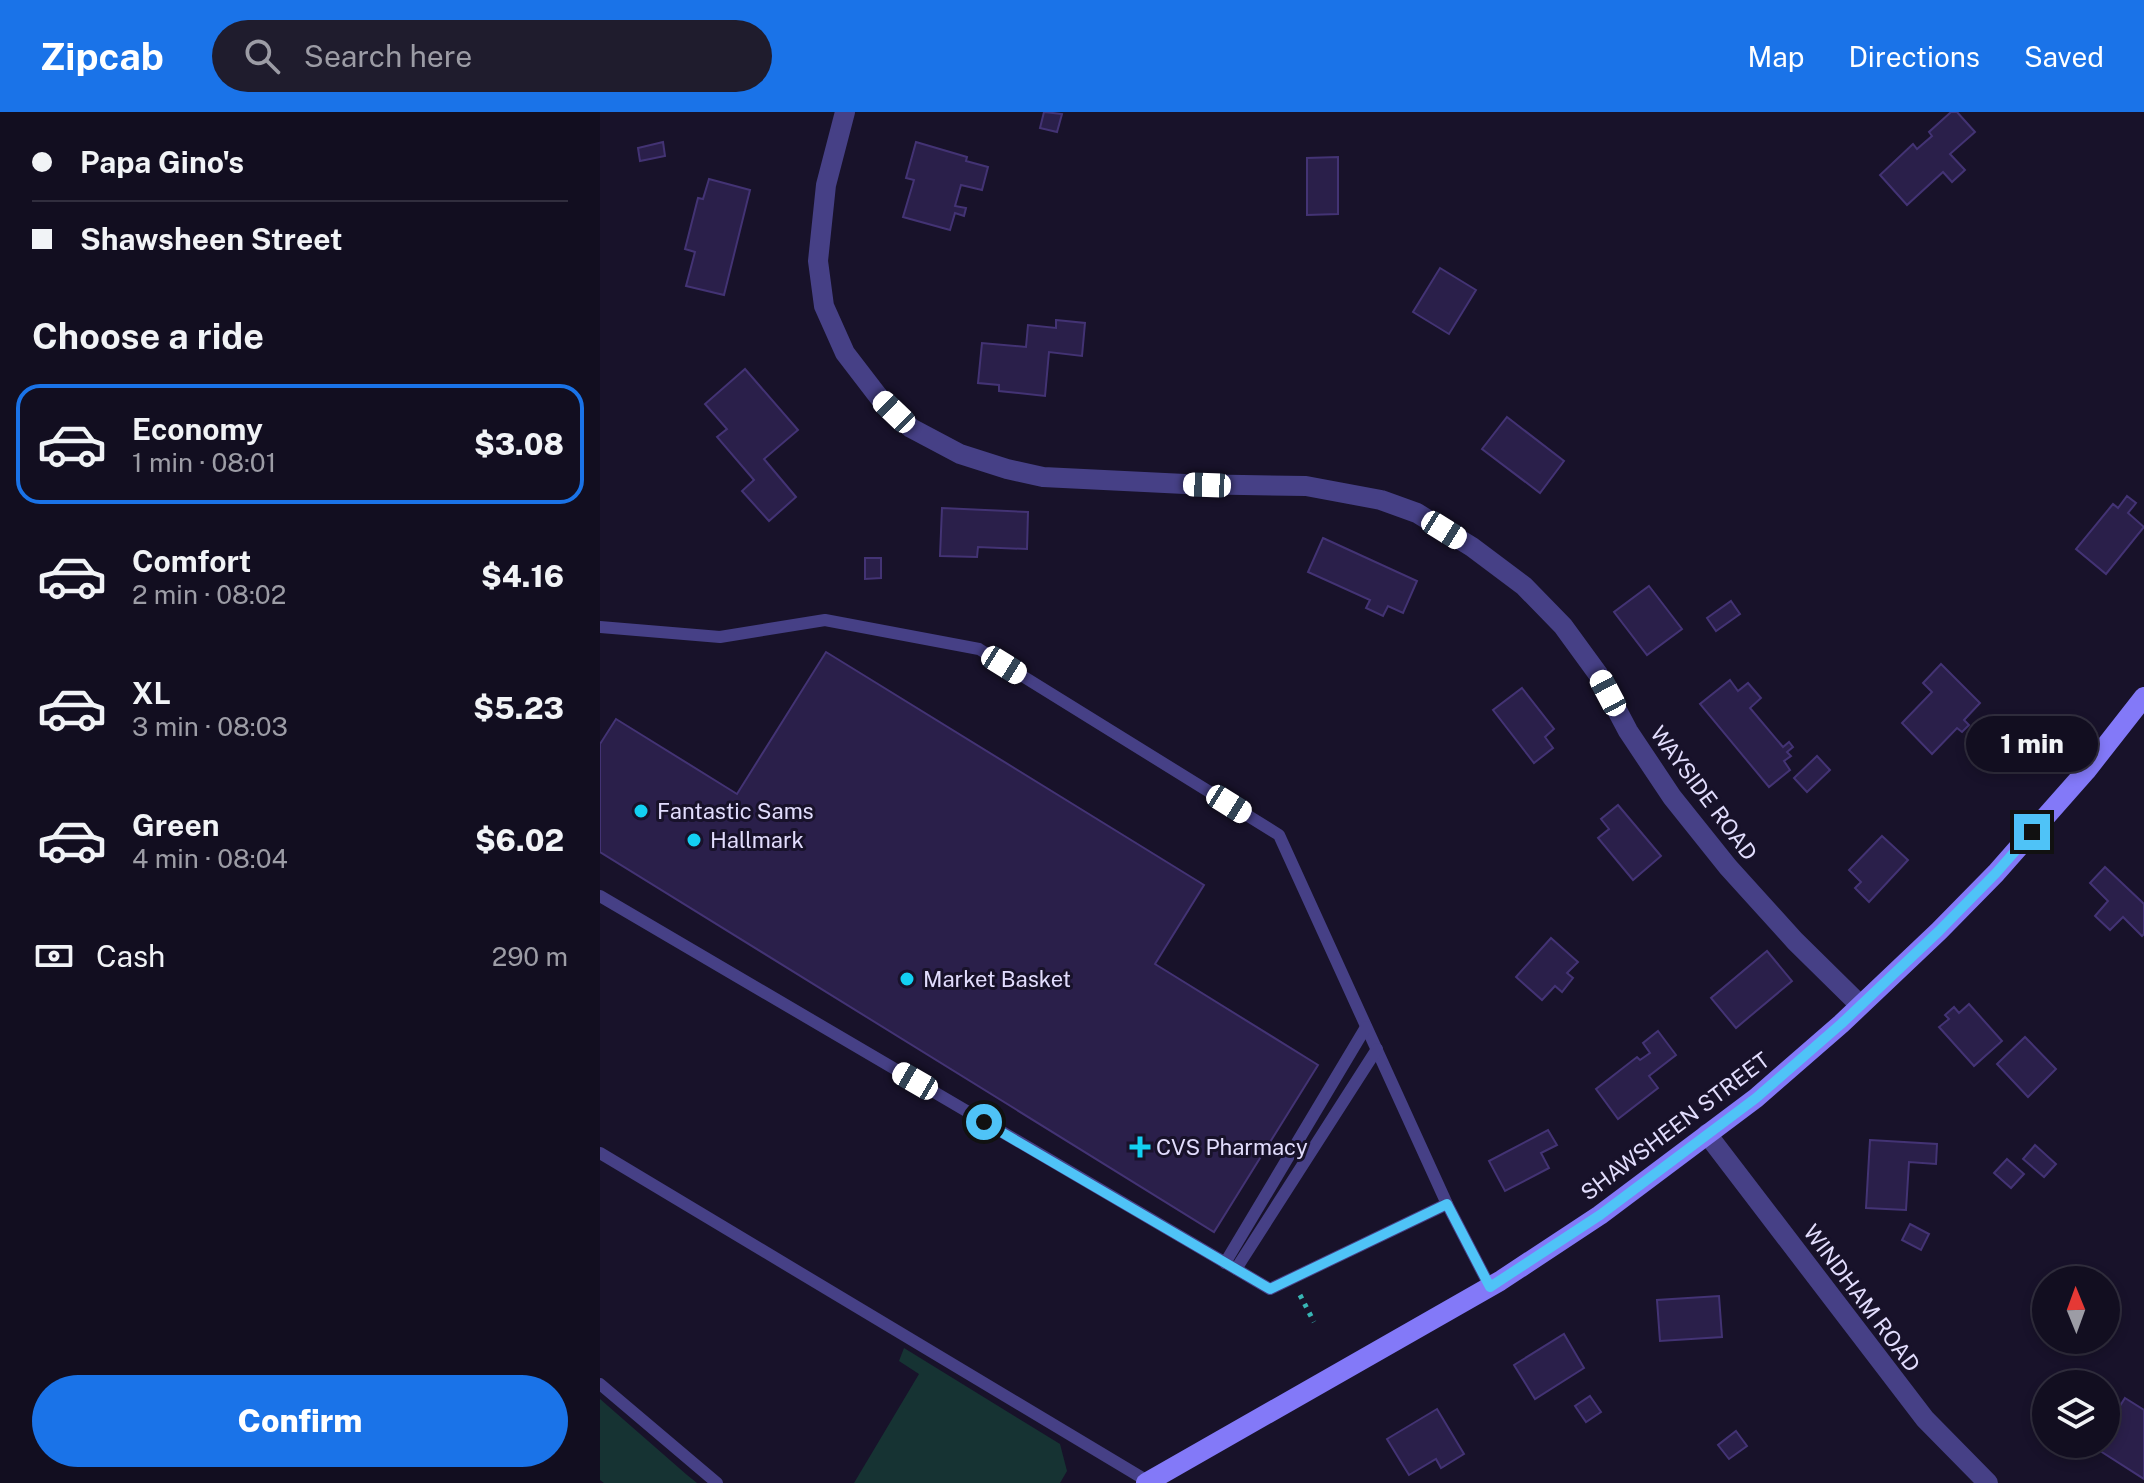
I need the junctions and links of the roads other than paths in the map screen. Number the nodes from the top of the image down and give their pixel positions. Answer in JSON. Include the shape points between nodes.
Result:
{"nodes":[{"id":1,"x":845,"y":112,"type":"edge"},
{"id":2,"x":600,"y":627,"type":"edge"},
{"id":3,"x":2144,"y":697,"type":"edge"},
{"id":4,"x":600,"y":896,"type":"edge"},
{"id":5,"x":1860,"y":1005,"type":"junction"},
{"id":6,"x":1366,"y":1027,"type":"junction"},
{"id":7,"x":1377,"y":1049,"type":"junction"},
{"id":8,"x":1707,"y":1134,"type":"junction"},
{"id":9,"x":600,"y":1153,"type":"edge"},
{"id":10,"x":1447,"y":1204,"type":"junction"},
{"id":11,"x":1230,"y":1266,"type":"junction"},
{"id":12,"x":1490,"y":1287,"type":"junction"},
{"id":13,"x":600,"y":1384,"type":"edge"},
{"id":14,"x":1147,"y":1482,"type":"edge"},
{"id":15,"x":717,"y":1483,"type":"edge"},
{"id":16,"x":1988,"y":1483,"type":"edge"}],
"edges":[{"from":1,"to":5,"type":"street","name":"WAYSIDE ROAD","via":[[826,185],[818,261],[824,306],[845,353],[911,428],[960,454],[1043,477],[1306,486],[1381,500],[1417,513],[1524,586],[1563,626],[1672,797],[1785,931]]},
{"from":2,"to":6,"type":"lane","via":[[720,637],[825,620],[979,649],[1279,835]]},
{"from":3,"to":5,"type":"main road","name":"SHAWSHEEN STREET","via":[[1996,873]]},
{"from":4,"to":11,"type":"lane"},
{"from":5,"to":8,"type":"main road","name":"SHAWSHEEN STREET","via":[[1756,1098]]},
{"from":6,"to":7,"type":"lane"},
{"from":6,"to":11,"type":"lane"},
{"from":7,"to":10,"type":"lane"},
{"from":7,"to":11,"type":"lane"},
{"from":8,"to":12,"type":"main road","name":"SHAWSHEEN STREET","via":[[1600,1215]]},
{"from":8,"to":16,"type":"street","name":"WINDHAM ROAD","via":[[1925,1419]]},
{"from":9,"to":14,"type":"lane"},
{"from":10,"to":11,"type":"lane","via":[[1270,1289]]},
{"from":10,"to":12,"type":"lane"},
{"from":12,"to":14,"type":"main road","name":"SHAWSHEEN STREET"},
{"from":13,"to":15,"type":"lane"}]}
